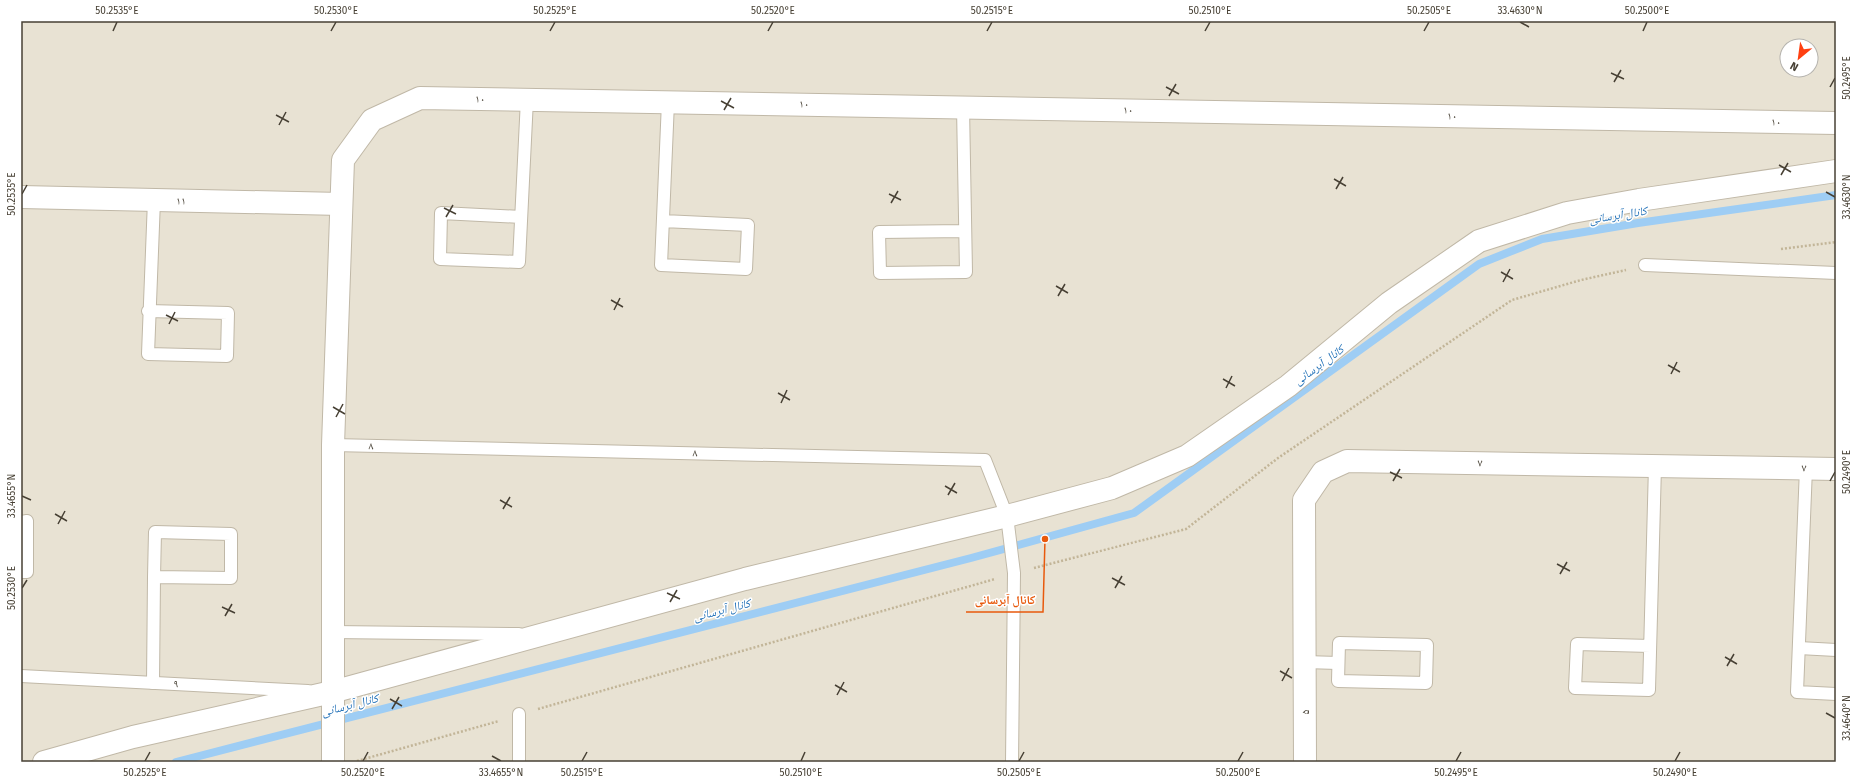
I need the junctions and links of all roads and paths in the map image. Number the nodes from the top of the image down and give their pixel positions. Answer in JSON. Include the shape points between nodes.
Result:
{"nodes":[{"id":1,"x":526,"y":99,"type":"junction"},
{"id":2,"x":668,"y":102,"type":"junction"},
{"id":3,"x":963,"y":107,"type":"junction"},
{"id":4,"x":1836,"y":123,"type":"edge"},
{"id":5,"x":1836,"y":171,"type":"edge"},
{"id":6,"x":21,"y":197,"type":"edge"},
{"id":7,"x":154,"y":200,"type":"junction"},
{"id":8,"x":341,"y":204,"type":"junction"},
{"id":9,"x":521,"y":217,"type":"junction"},
{"id":10,"x":663,"y":221,"type":"junction"},
{"id":11,"x":965,"y":231,"type":"junction"},
{"id":12,"x":1645,"y":265,"type":"dead end"},
{"id":13,"x":1836,"y":273,"type":"edge"},
{"id":14,"x":148,"y":311,"type":"junction"},
{"id":15,"x":333,"y":445,"type":"junction"},
{"id":16,"x":1656,"y":466,"type":"junction"},
{"id":17,"x":1806,"y":468,"type":"junction"},
{"id":18,"x":1836,"y":469,"type":"edge"},
{"id":19,"x":24,"y":521,"type":"edge"},
{"id":20,"x":1008,"y":522,"type":"junction"},
{"id":21,"x":21,"y":572,"type":"edge"},
{"id":22,"x":154,"y":577,"type":"junction"},
{"id":23,"x":332,"y":632,"type":"junction"},
{"id":24,"x":539,"y":634,"type":"junction"},
{"id":25,"x":1650,"y":646,"type":"junction"},
{"id":26,"x":1799,"y":648,"type":"junction"},
{"id":27,"x":1836,"y":650,"type":"edge"},
{"id":28,"x":1305,"y":662,"type":"junction"},
{"id":29,"x":1338,"y":663,"type":"junction"},
{"id":30,"x":21,"y":676,"type":"edge"},
{"id":31,"x":153,"y":683,"type":"junction"},
{"id":32,"x":332,"y":692,"type":"junction"},
{"id":33,"x":1836,"y":694,"type":"edge"},
{"id":34,"x":520,"y":714,"type":"dead end"},
{"id":35,"x":44,"y":762,"type":"edge"},
{"id":36,"x":333,"y":762,"type":"edge"},
{"id":37,"x":519,"y":762,"type":"edge"},
{"id":38,"x":1012,"y":762,"type":"edge"},
{"id":39,"x":1305,"y":762,"type":"edge"}],
"edges":[{"from":1,"to":2,"type":"street","name":"۱۰"},
{"from":1,"to":8,"type":"street","name":"۱۰","via":[[420,98],[372,120],[343,160]]},
{"from":1,"to":9,"type":"lane"},
{"from":2,"to":3,"type":"street","name":"۱۰"},
{"from":2,"to":10,"type":"lane"},
{"from":3,"to":4,"type":"street","name":"۱۰"},
{"from":3,"to":11,"type":"lane"},
{"from":5,"to":20,"type":"street","via":[[1567,213],[1479,241],[1389,303],[1288,386],[1187,456],[1112,488]]},
{"from":6,"to":7,"type":"street","name":"۱۱"},
{"from":7,"to":8,"type":"street","name":"۱۱"},
{"from":7,"to":14,"type":"lane"},
{"from":8,"to":15,"type":"street"},
{"from":9,"to":9,"type":"lane","via":[[519,262],[440,259],[442,213]]},
{"from":10,"to":10,"type":"lane","via":[[661,265],[746,269],[748,225]]},
{"from":11,"to":11,"type":"lane","via":[[966,272],[880,273],[879,232]]},
{"from":12,"to":13,"type":"lane"},
{"from":14,"to":14,"type":"lane","via":[[148,354],[227,356],[228,313]]},
{"from":15,"to":20,"type":"lane","name":"۸","via":[[985,460]]},
{"from":15,"to":23,"type":"street"},
{"from":16,"to":17,"type":"street","name":"۷"},
{"from":16,"to":25,"type":"lane"},
{"from":16,"to":28,"type":"street","name":"۷","via":[[1347,461],[1323,472],[1304,500]]},
{"from":17,"to":18,"type":"street","name":"۷"},
{"from":17,"to":26,"type":"lane"},
{"from":19,"to":21,"type":"lane","via":[[27,572]]},
{"from":20,"to":24,"type":"street","via":[[745,579]]},
{"from":20,"to":38,"type":"lane","via":[[1014,573]]},
{"from":22,"to":22,"type":"lane","via":[[231,578],[231,534],[155,532]]},
{"from":22,"to":31,"type":"lane"},
{"from":23,"to":24,"type":"lane"},
{"from":23,"to":32,"type":"street"},
{"from":24,"to":32,"type":"street"},
{"from":25,"to":25,"type":"lane","via":[[1649,690],[1576,688],[1577,644]]},
{"from":26,"to":27,"type":"lane"},
{"from":26,"to":33,"type":"lane","via":[[1797,692]]},
{"from":28,"to":29,"type":"lane"},
{"from":28,"to":39,"type":"street","name":"۵"},
{"from":29,"to":29,"type":"lane","via":[[1338,681],[1426,683],[1427,646],[1339,643]]},
{"from":30,"to":31,"type":"lane","name":"۹"},
{"from":31,"to":32,"type":"lane","name":"۹"},
{"from":32,"to":35,"type":"street","via":[[133,737]]},
{"from":32,"to":36,"type":"street"},
{"from":34,"to":37,"type":"lane"}]}
